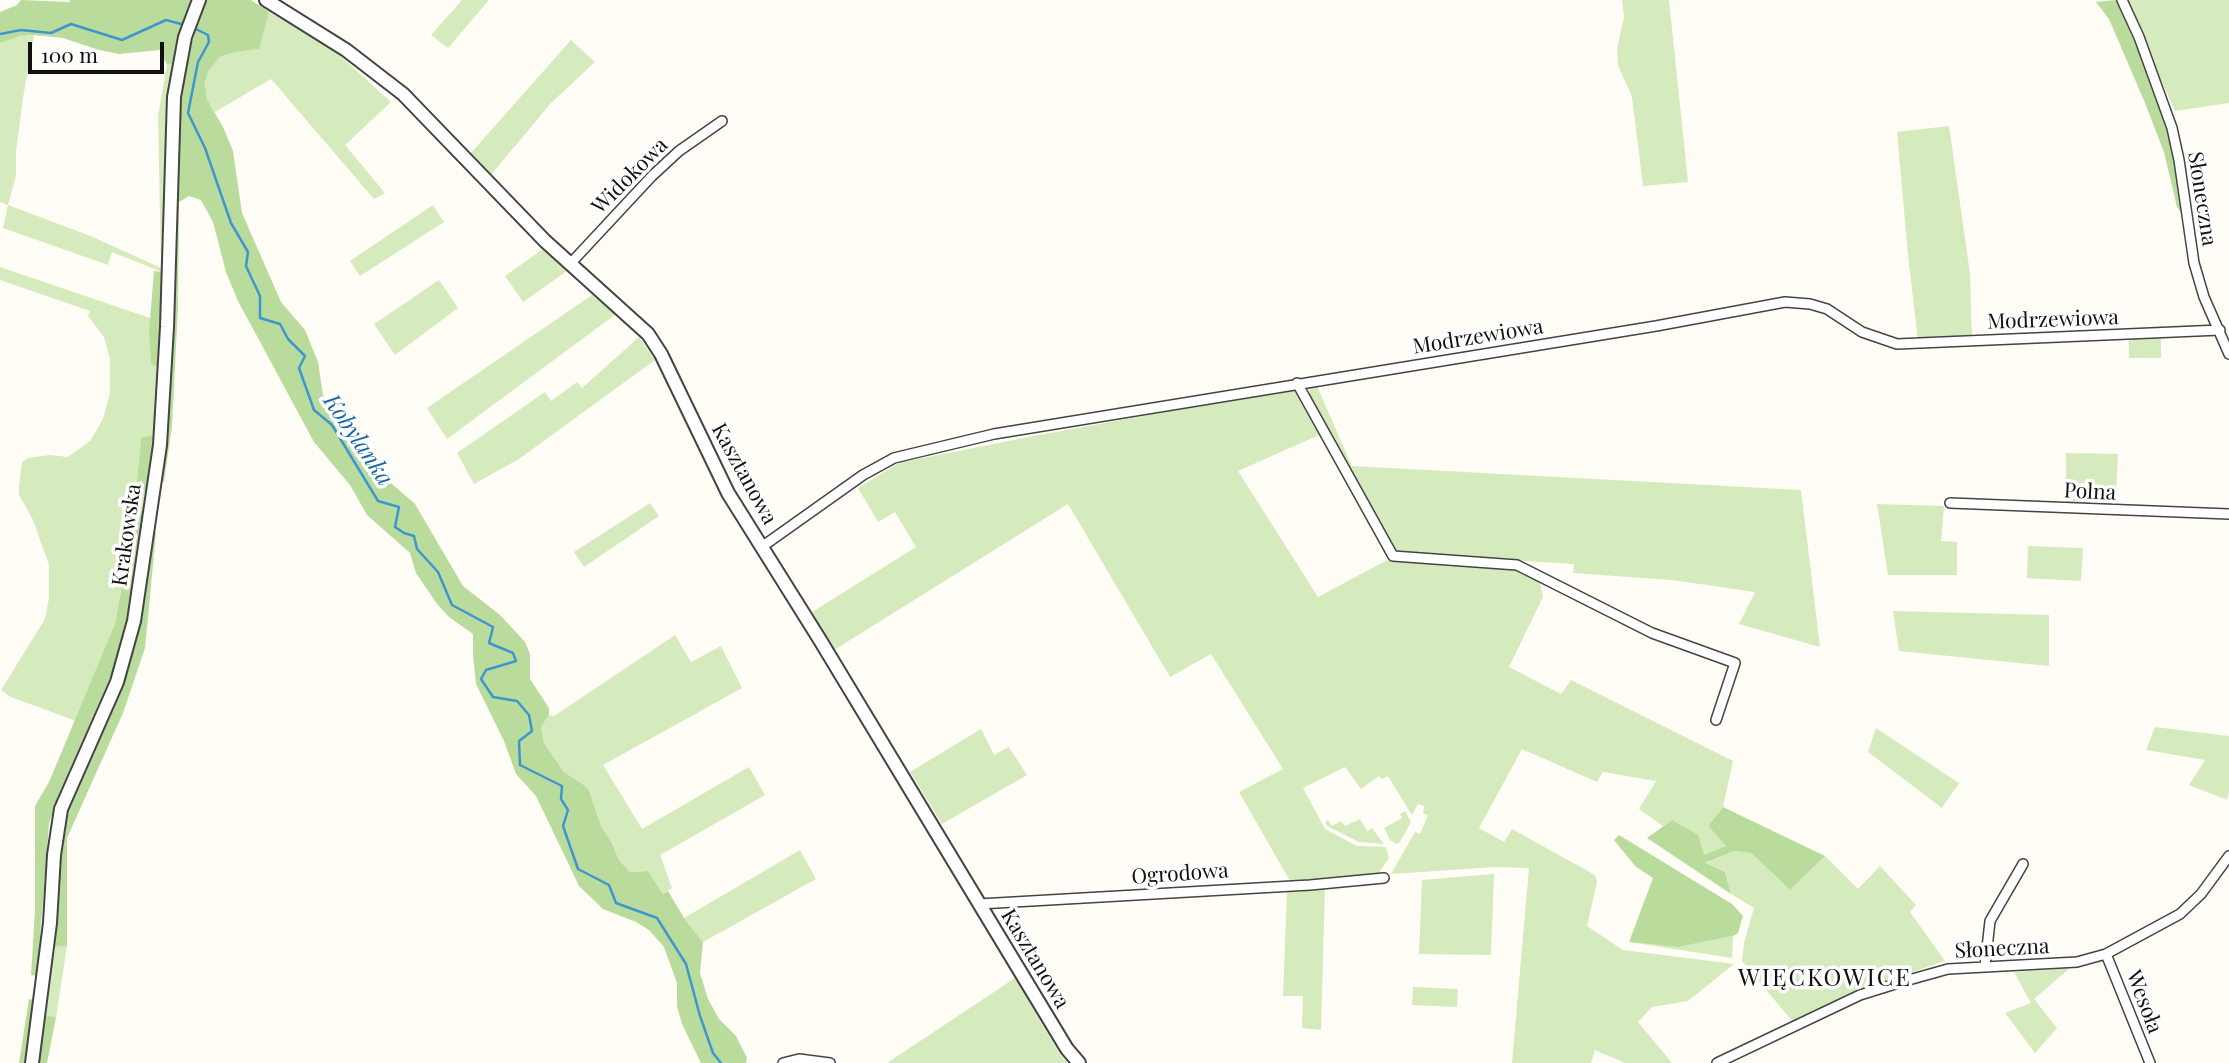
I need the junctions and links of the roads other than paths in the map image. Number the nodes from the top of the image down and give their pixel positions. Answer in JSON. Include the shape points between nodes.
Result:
{"nodes":[{"id":1,"x":266,"y":0,"type":"edge"},
{"id":2,"x":2122,"y":0,"type":"edge"},
{"id":3,"x":197,"y":5,"type":"edge"},
{"id":4,"x":722,"y":121,"type":"dead end"},
{"id":5,"x":570,"y":264,"type":"junction"},
{"id":6,"x":2220,"y":330,"type":"junction"},
{"id":7,"x":2229,"y":354,"type":"edge"},
{"id":8,"x":1297,"y":383,"type":"junction"},
{"id":9,"x":1950,"y":503,"type":"dead end"},
{"id":10,"x":2229,"y":514,"type":"edge"},
{"id":11,"x":763,"y":546,"type":"junction"},
{"id":12,"x":1716,"y":720,"type":"dead end"},
{"id":13,"x":2229,"y":856,"type":"edge"},
{"id":14,"x":2023,"y":864,"type":"dead end"},
{"id":15,"x":1384,"y":878,"type":"dead end"},
{"id":16,"x":979,"y":904,"type":"junction"},
{"id":17,"x":2106,"y":954,"type":"junction"},
{"id":18,"x":1985,"y":966,"type":"junction"},
{"id":19,"x":32,"y":1063,"type":"edge"},
{"id":20,"x":783,"y":1063,"type":"edge"},
{"id":21,"x":830,"y":1063,"type":"edge"},
{"id":22,"x":1079,"y":1063,"type":"edge"},
{"id":23,"x":1717,"y":1063,"type":"edge"},
{"id":24,"x":2150,"y":1063,"type":"edge"}],
"edges":[{"from":1,"to":5,"type":"street","name":"Kasztanowa","via":[[346,50],[403,94]]},
{"from":2,"to":6,"type":"street","name":"Słoneczna","via":[[2172,128],[2194,263]]},
{"from":3,"to":19,"type":"street","name":"Krakowska","via":[[185,37],[173,107],[160,445],[134,621],[117,682],[61,809]]},
{"from":4,"to":5,"type":"street","name":"Widokowa","via":[[652,176]]},
{"from":5,"to":11,"type":"street","name":"Kasztanowa","via":[[648,334],[728,493]]},
{"from":6,"to":7,"type":"street","name":"Słoneczna"},
{"from":6,"to":8,"type":"street","name":"Modrzewiowa","via":[[1897,344],[1862,332],[1828,309],[1785,302]]},
{"from":8,"to":11,"type":"street","name":"Modrzewiowa","via":[[1004,432],[894,458]]},
{"from":8,"to":12,"type":"street","via":[[1393,556],[1517,565],[1652,633],[1735,663]]},
{"from":9,"to":10,"type":"street","name":"Polna"},
{"from":11,"to":16,"type":"street","name":"Kasztanowa"},
{"from":13,"to":17,"type":"street","name":"Słoneczna","via":[[2180,914]]},
{"from":14,"to":18,"type":"street","via":[[1990,921]]},
{"from":15,"to":16,"type":"street","name":"Ogrodowa"},
{"from":16,"to":22,"type":"street","name":"Kasztanowa"},
{"from":17,"to":18,"type":"street","name":"Słoneczna","via":[[2077,962]]},
{"from":17,"to":24,"type":"street","name":"Wesoła"},
{"from":18,"to":23,"type":"street","name":"Słoneczna","via":[[1948,969],[1860,995]]},
{"from":20,"to":21,"type":"street","via":[[799,1059]]}]}
